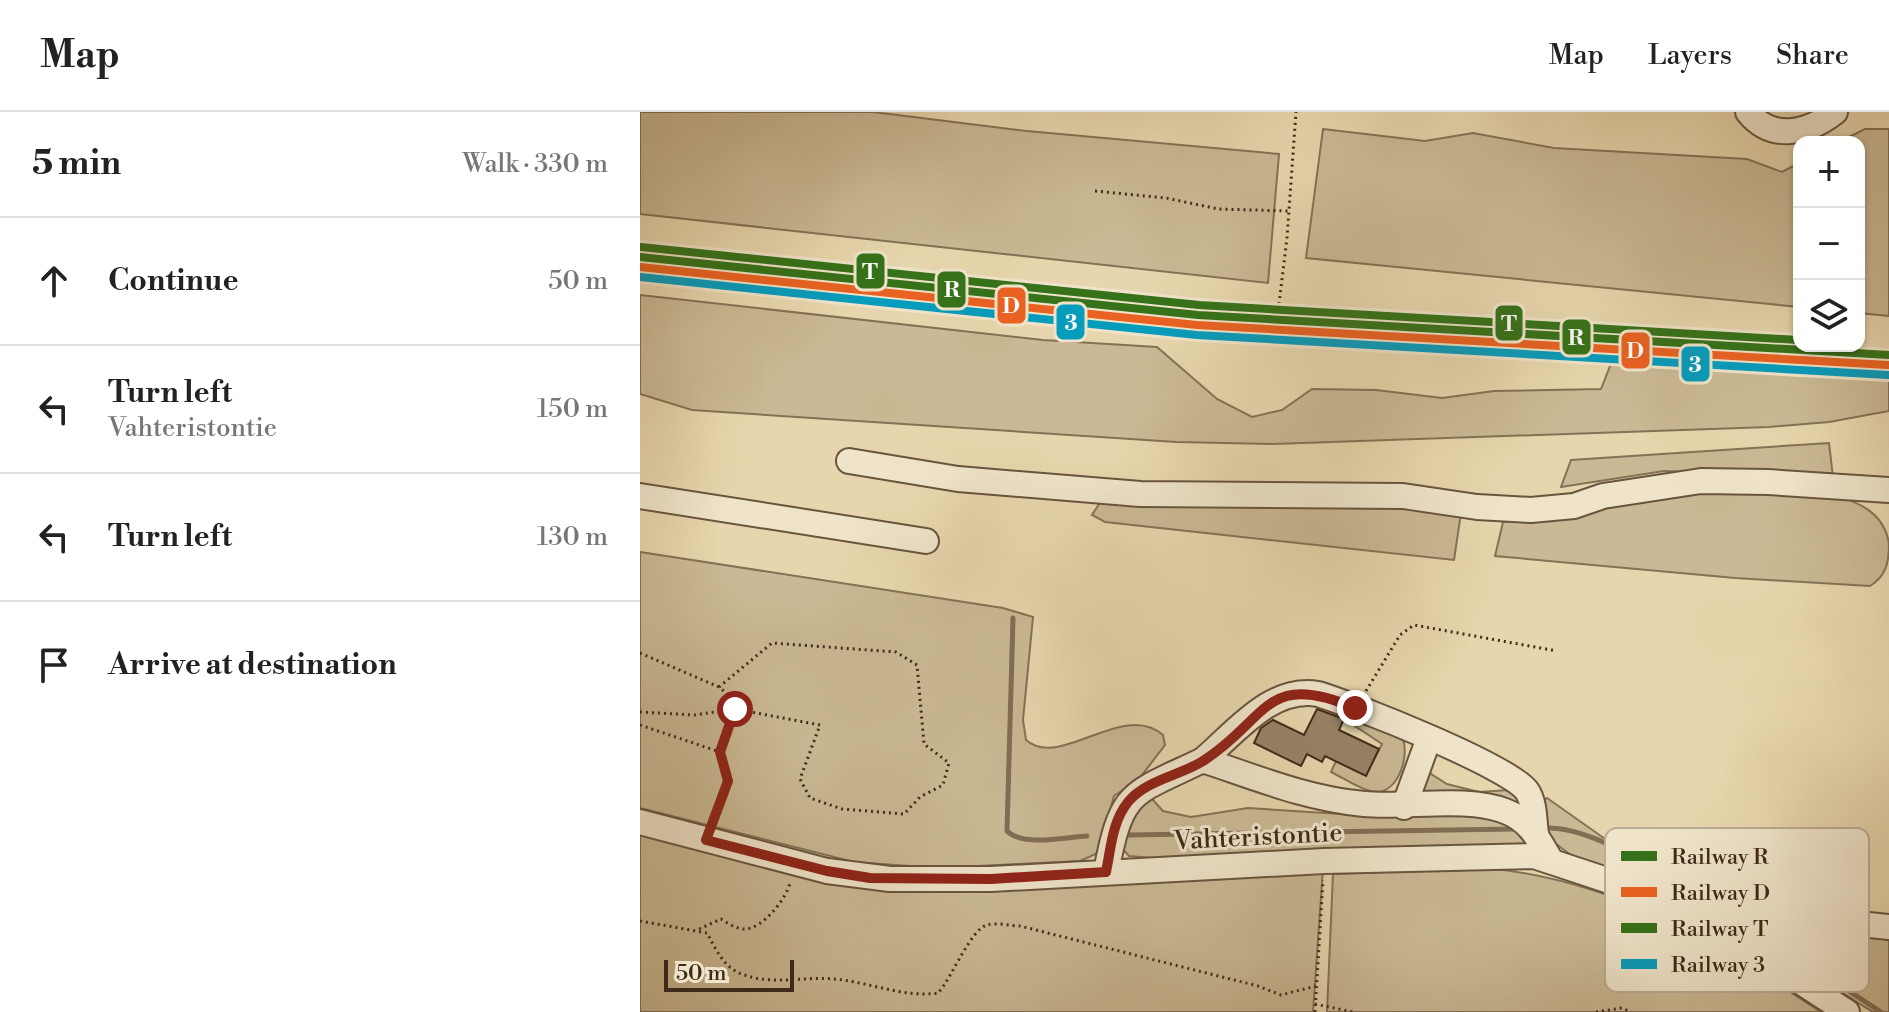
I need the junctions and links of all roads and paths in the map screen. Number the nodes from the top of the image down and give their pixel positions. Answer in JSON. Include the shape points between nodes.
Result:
{"nodes":[{"id":1,"x":1296,"y":112,"type":"edge"},
{"id":2,"x":1748,"y":112,"type":"edge"},
{"id":3,"x":1835,"y":112,"type":"edge"},
{"id":4,"x":1095,"y":191,"type":"dead end"},
{"id":5,"x":1289,"y":211,"type":"junction"},
{"id":6,"x":1279,"y":304,"type":"dead end"},
{"id":7,"x":849,"y":461,"type":"dead end"},
{"id":8,"x":1889,"y":490,"type":"edge"},
{"id":9,"x":640,"y":496,"type":"edge"},
{"id":10,"x":926,"y":541,"type":"dead end"},
{"id":11,"x":1557,"y":651,"type":"dead end"},
{"id":12,"x":640,"y":653,"type":"edge"},
{"id":13,"x":719,"y":687,"type":"junction"},
{"id":14,"x":1355,"y":708,"type":"junction"},
{"id":15,"x":735,"y":709,"type":"junction"},
{"id":16,"x":640,"y":712,"type":"edge"},
{"id":17,"x":640,"y":725,"type":"edge"},
{"id":18,"x":1429,"y":738,"type":"junction"},
{"id":19,"x":720,"y":752,"type":"junction"},
{"id":20,"x":1203,"y":760,"type":"junction"},
{"id":21,"x":1404,"y":807,"type":"junction"},
{"id":22,"x":640,"y":822,"type":"edge"},
{"id":23,"x":1536,"y":834,"type":"junction"},
{"id":24,"x":706,"y":840,"type":"junction"},
{"id":25,"x":1550,"y":859,"type":"junction"},
{"id":26,"x":1324,"y":861,"type":"junction"},
{"id":27,"x":793,"y":862,"type":"junction"},
{"id":28,"x":1106,"y":872,"type":"junction"},
{"id":29,"x":1605,"y":878,"type":"edge"},
{"id":30,"x":640,"y":921,"type":"edge"},
{"id":31,"x":1869,"y":925,"type":"edge"},
{"id":32,"x":1889,"y":927,"type":"edge"},
{"id":33,"x":696,"y":930,"type":"junction"},
{"id":34,"x":1316,"y":986,"type":"junction"},
{"id":35,"x":1816,"y":992,"type":"edge"},
{"id":36,"x":1315,"y":1004,"type":"junction"},
{"id":37,"x":1315,"y":1012,"type":"edge"},
{"id":38,"x":1353,"y":1012,"type":"edge"},
{"id":39,"x":1596,"y":1012,"type":"edge"},
{"id":40,"x":1631,"y":1012,"type":"edge"},
{"id":41,"x":1847,"y":1012,"type":"edge"}],
"edges":[{"from":1,"to":5,"type":"path"},
{"from":2,"to":3,"type":"street","via":[[1758,124],[1776,131],[1803,130]]},
{"from":4,"to":5,"type":"path","via":[[1218,209]]},
{"from":5,"to":6,"type":"path"},
{"from":7,"to":8,"type":"street","via":[[958,479],[1140,494],[1403,496],[1531,510],[1701,481]]},
{"from":9,"to":10,"type":"street"},
{"from":11,"to":14,"type":"path","via":[[1414,625],[1400,635]]},
{"from":12,"to":13,"type":"path"},
{"from":13,"to":15,"type":"path"},
{"from":13,"to":15,"type":"path","via":[[772,643],[896,652],[917,665],[924,744],[949,763],[943,785],[920,797],[904,814],[842,809],[810,798],[800,779],[820,725]]},
{"from":14,"to":18,"type":"street"},
{"from":14,"to":20,"type":"street","via":[[1318,694],[1287,694]]},
{"from":15,"to":16,"type":"path","via":[[694,715]]},
{"from":15,"to":19,"type":"path"},
{"from":17,"to":19,"type":"path"},
{"from":18,"to":21,"type":"street"},
{"from":18,"to":23,"type":"street","via":[[1521,784],[1531,799]]},
{"from":19,"to":24,"type":"path","via":[[728,781]]},
{"from":20,"to":21,"type":"street","via":[[1304,795]]},
{"from":20,"to":28,"type":"street","via":[[1143,788],[1128,802],[1115,826]]},
{"from":21,"to":23,"type":"street","via":[[1492,807],[1520,819]]},
{"from":22,"to":24,"type":"street","name":"Vahteristontie"},
{"from":23,"to":25,"type":"street"},
{"from":24,"to":27,"type":"street","name":"Vahteristontie"},
{"from":25,"to":26,"type":"street","name":"Vahteristontie","via":[[1519,855]]},
{"from":25,"to":29,"type":"street","name":"Vahteristontie"},
{"from":26,"to":28,"type":"street","name":"Vahteristontie"},
{"from":26,"to":34,"type":"path"},
{"from":27,"to":28,"type":"street","name":"Vahteristontie","via":[[849,876],[890,879]]},
{"from":27,"to":33,"type":"path","via":[[789,892],[757,927],[743,930],[721,919]]},
{"from":30,"to":33,"type":"path"},
{"from":31,"to":32,"type":"street"},
{"from":33,"to":34,"type":"path","via":[[707,933],[722,960],[741,974],[800,982],[832,978],[921,996],[938,993],[973,935],[988,924],[1020,926],[1281,995]]},
{"from":34,"to":36,"type":"path"},
{"from":35,"to":41,"type":"street","name":"Vahteristontie"},
{"from":36,"to":37,"type":"path"},
{"from":36,"to":38,"type":"path"},
{"from":39,"to":40,"type":"path"}]}
